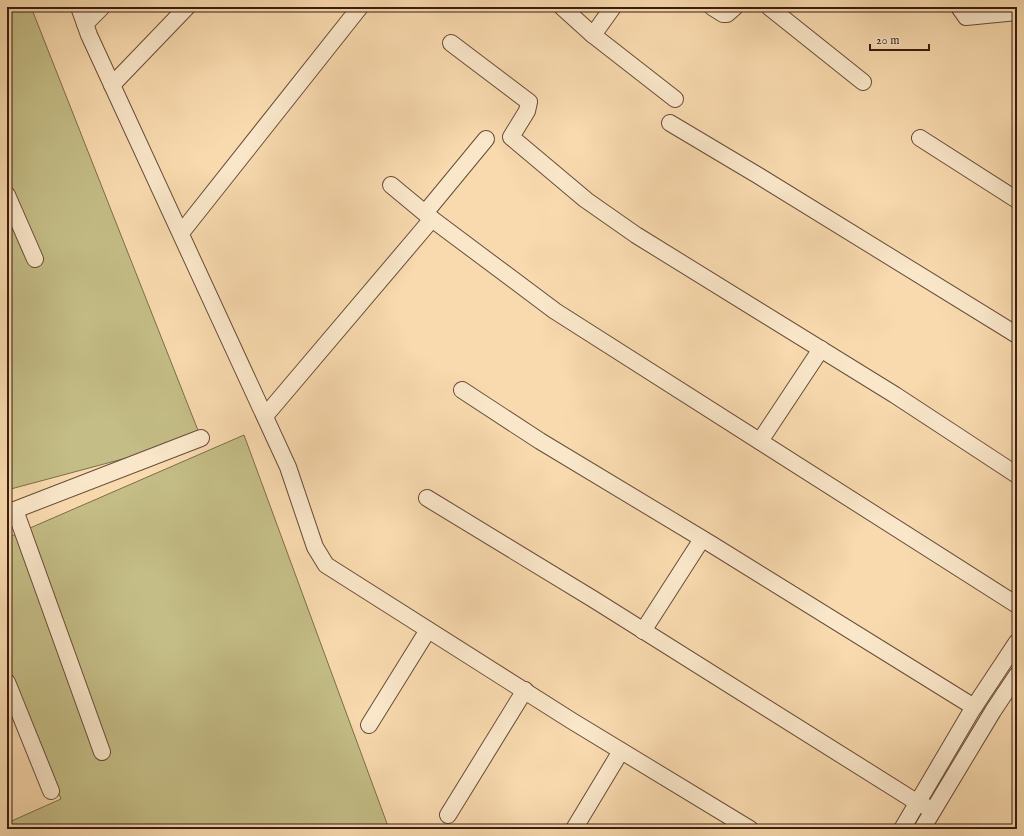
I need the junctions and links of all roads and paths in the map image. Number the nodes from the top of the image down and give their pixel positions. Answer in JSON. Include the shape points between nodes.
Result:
{"nodes":[{"id":1,"x":79,"y":7,"type":"edge"},
{"id":2,"x":102,"y":7,"type":"edge"},
{"id":3,"x":187,"y":7,"type":"edge"},
{"id":4,"x":360,"y":7,"type":"edge"},
{"id":5,"x":562,"y":7,"type":"edge"},
{"id":6,"x":613,"y":7,"type":"edge"},
{"id":7,"x":712,"y":7,"type":"edge"},
{"id":8,"x":735,"y":7,"type":"edge"},
{"id":9,"x":769,"y":7,"type":"edge"},
{"id":10,"x":959,"y":7,"type":"edge"},
{"id":11,"x":1017,"y":12,"type":"edge"},
{"id":12,"x":85,"y":24,"type":"junction"},
{"id":13,"x":593,"y":35,"type":"junction"},
{"id":14,"x":451,"y":43,"type":"dead end"},
{"id":15,"x":863,"y":82,"type":"dead end"},
{"id":16,"x":112,"y":85,"type":"junction"},
{"id":17,"x":675,"y":99,"type":"dead end"},
{"id":18,"x":670,"y":123,"type":"dead end"},
{"id":19,"x":920,"y":138,"type":"dead end"},
{"id":20,"x":486,"y":139,"type":"dead end"},
{"id":21,"x":391,"y":185,"type":"dead end"},
{"id":22,"x":7,"y":195,"type":"edge"},
{"id":23,"x":1017,"y":200,"type":"edge"},
{"id":24,"x":428,"y":216,"type":"junction"},
{"id":25,"x":181,"y":233,"type":"junction"},
{"id":26,"x":35,"y":259,"type":"dead end"},
{"id":27,"x":1017,"y":335,"type":"edge"},
{"id":28,"x":821,"y":349,"type":"junction"},
{"id":29,"x":462,"y":390,"type":"dead end"},
{"id":30,"x":265,"y":416,"type":"junction"},
{"id":31,"x":201,"y":438,"type":"dead end"},
{"id":32,"x":760,"y":441,"type":"junction"},
{"id":33,"x":1017,"y":475,"type":"edge"},
{"id":34,"x":427,"y":498,"type":"dead end"},
{"id":35,"x":11,"y":511,"type":"edge"},
{"id":36,"x":702,"y":539,"type":"junction"},
{"id":37,"x":1017,"y":605,"type":"edge"},
{"id":38,"x":428,"y":630,"type":"junction"},
{"id":39,"x":643,"y":631,"type":"junction"},
{"id":40,"x":1017,"y":642,"type":"edge"},
{"id":41,"x":1017,"y":674,"type":"edge"},
{"id":42,"x":7,"y":682,"type":"edge"},
{"id":43,"x":525,"y":690,"type":"junction"},
{"id":44,"x":974,"y":707,"type":"junction"},
{"id":45,"x":369,"y":725,"type":"dead end"},
{"id":46,"x":621,"y":751,"type":"junction"},
{"id":47,"x":102,"y":752,"type":"dead end"},
{"id":48,"x":50,"y":791,"type":"dead end"},
{"id":49,"x":918,"y":803,"type":"junction"},
{"id":50,"x":934,"y":810,"type":"junction"},
{"id":51,"x":448,"y":815,"type":"dead end"},
{"id":52,"x":574,"y":829,"type":"edge"},
{"id":53,"x":750,"y":829,"type":"edge"},
{"id":54,"x":902,"y":829,"type":"edge"},
{"id":55,"x":922,"y":829,"type":"edge"}],
"edges":[{"from":1,"to":12,"type":"street"},
{"from":2,"to":12,"type":"street"},
{"from":3,"to":16,"type":"street"},
{"from":4,"to":25,"type":"street"},
{"from":5,"to":13,"type":"street"},
{"from":6,"to":13,"type":"street"},
{"from":7,"to":8,"type":"street","via":[[727,14]]},
{"from":9,"to":15,"type":"street"},
{"from":10,"to":11,"type":"street","via":[[966,17]]},
{"from":12,"to":16,"type":"street"},
{"from":13,"to":17,"type":"street"},
{"from":14,"to":28,"type":"street","via":[[528,102],[528,110],[511,137],[540,163],[636,235]]},
{"from":16,"to":25,"type":"street"},
{"from":18,"to":27,"type":"street"},
{"from":19,"to":23,"type":"street"},
{"from":20,"to":24,"type":"street"},
{"from":21,"to":24,"type":"street"},
{"from":22,"to":26,"type":"street"},
{"from":24,"to":30,"type":"street"},
{"from":24,"to":32,"type":"street","via":[[555,311]]},
{"from":25,"to":30,"type":"street"},
{"from":28,"to":32,"type":"street"},
{"from":28,"to":33,"type":"street"},
{"from":29,"to":36,"type":"street","via":[[540,441]]},
{"from":30,"to":38,"type":"street","via":[[288,467],[315,547],[326,565]]},
{"from":31,"to":35,"type":"street"},
{"from":32,"to":37,"type":"street"},
{"from":34,"to":39,"type":"street"},
{"from":35,"to":47,"type":"street"},
{"from":36,"to":39,"type":"street"},
{"from":36,"to":44,"type":"street"},
{"from":38,"to":43,"type":"street"},
{"from":38,"to":45,"type":"street"},
{"from":39,"to":49,"type":"street"},
{"from":40,"to":44,"type":"street"},
{"from":41,"to":50,"type":"street"},
{"from":42,"to":48,"type":"street"},
{"from":43,"to":46,"type":"street"},
{"from":43,"to":51,"type":"street"},
{"from":44,"to":49,"type":"street"},
{"from":46,"to":52,"type":"street"},
{"from":46,"to":53,"type":"street"},
{"from":49,"to":50,"type":"street"},
{"from":49,"to":54,"type":"street"},
{"from":50,"to":55,"type":"street"}]}
